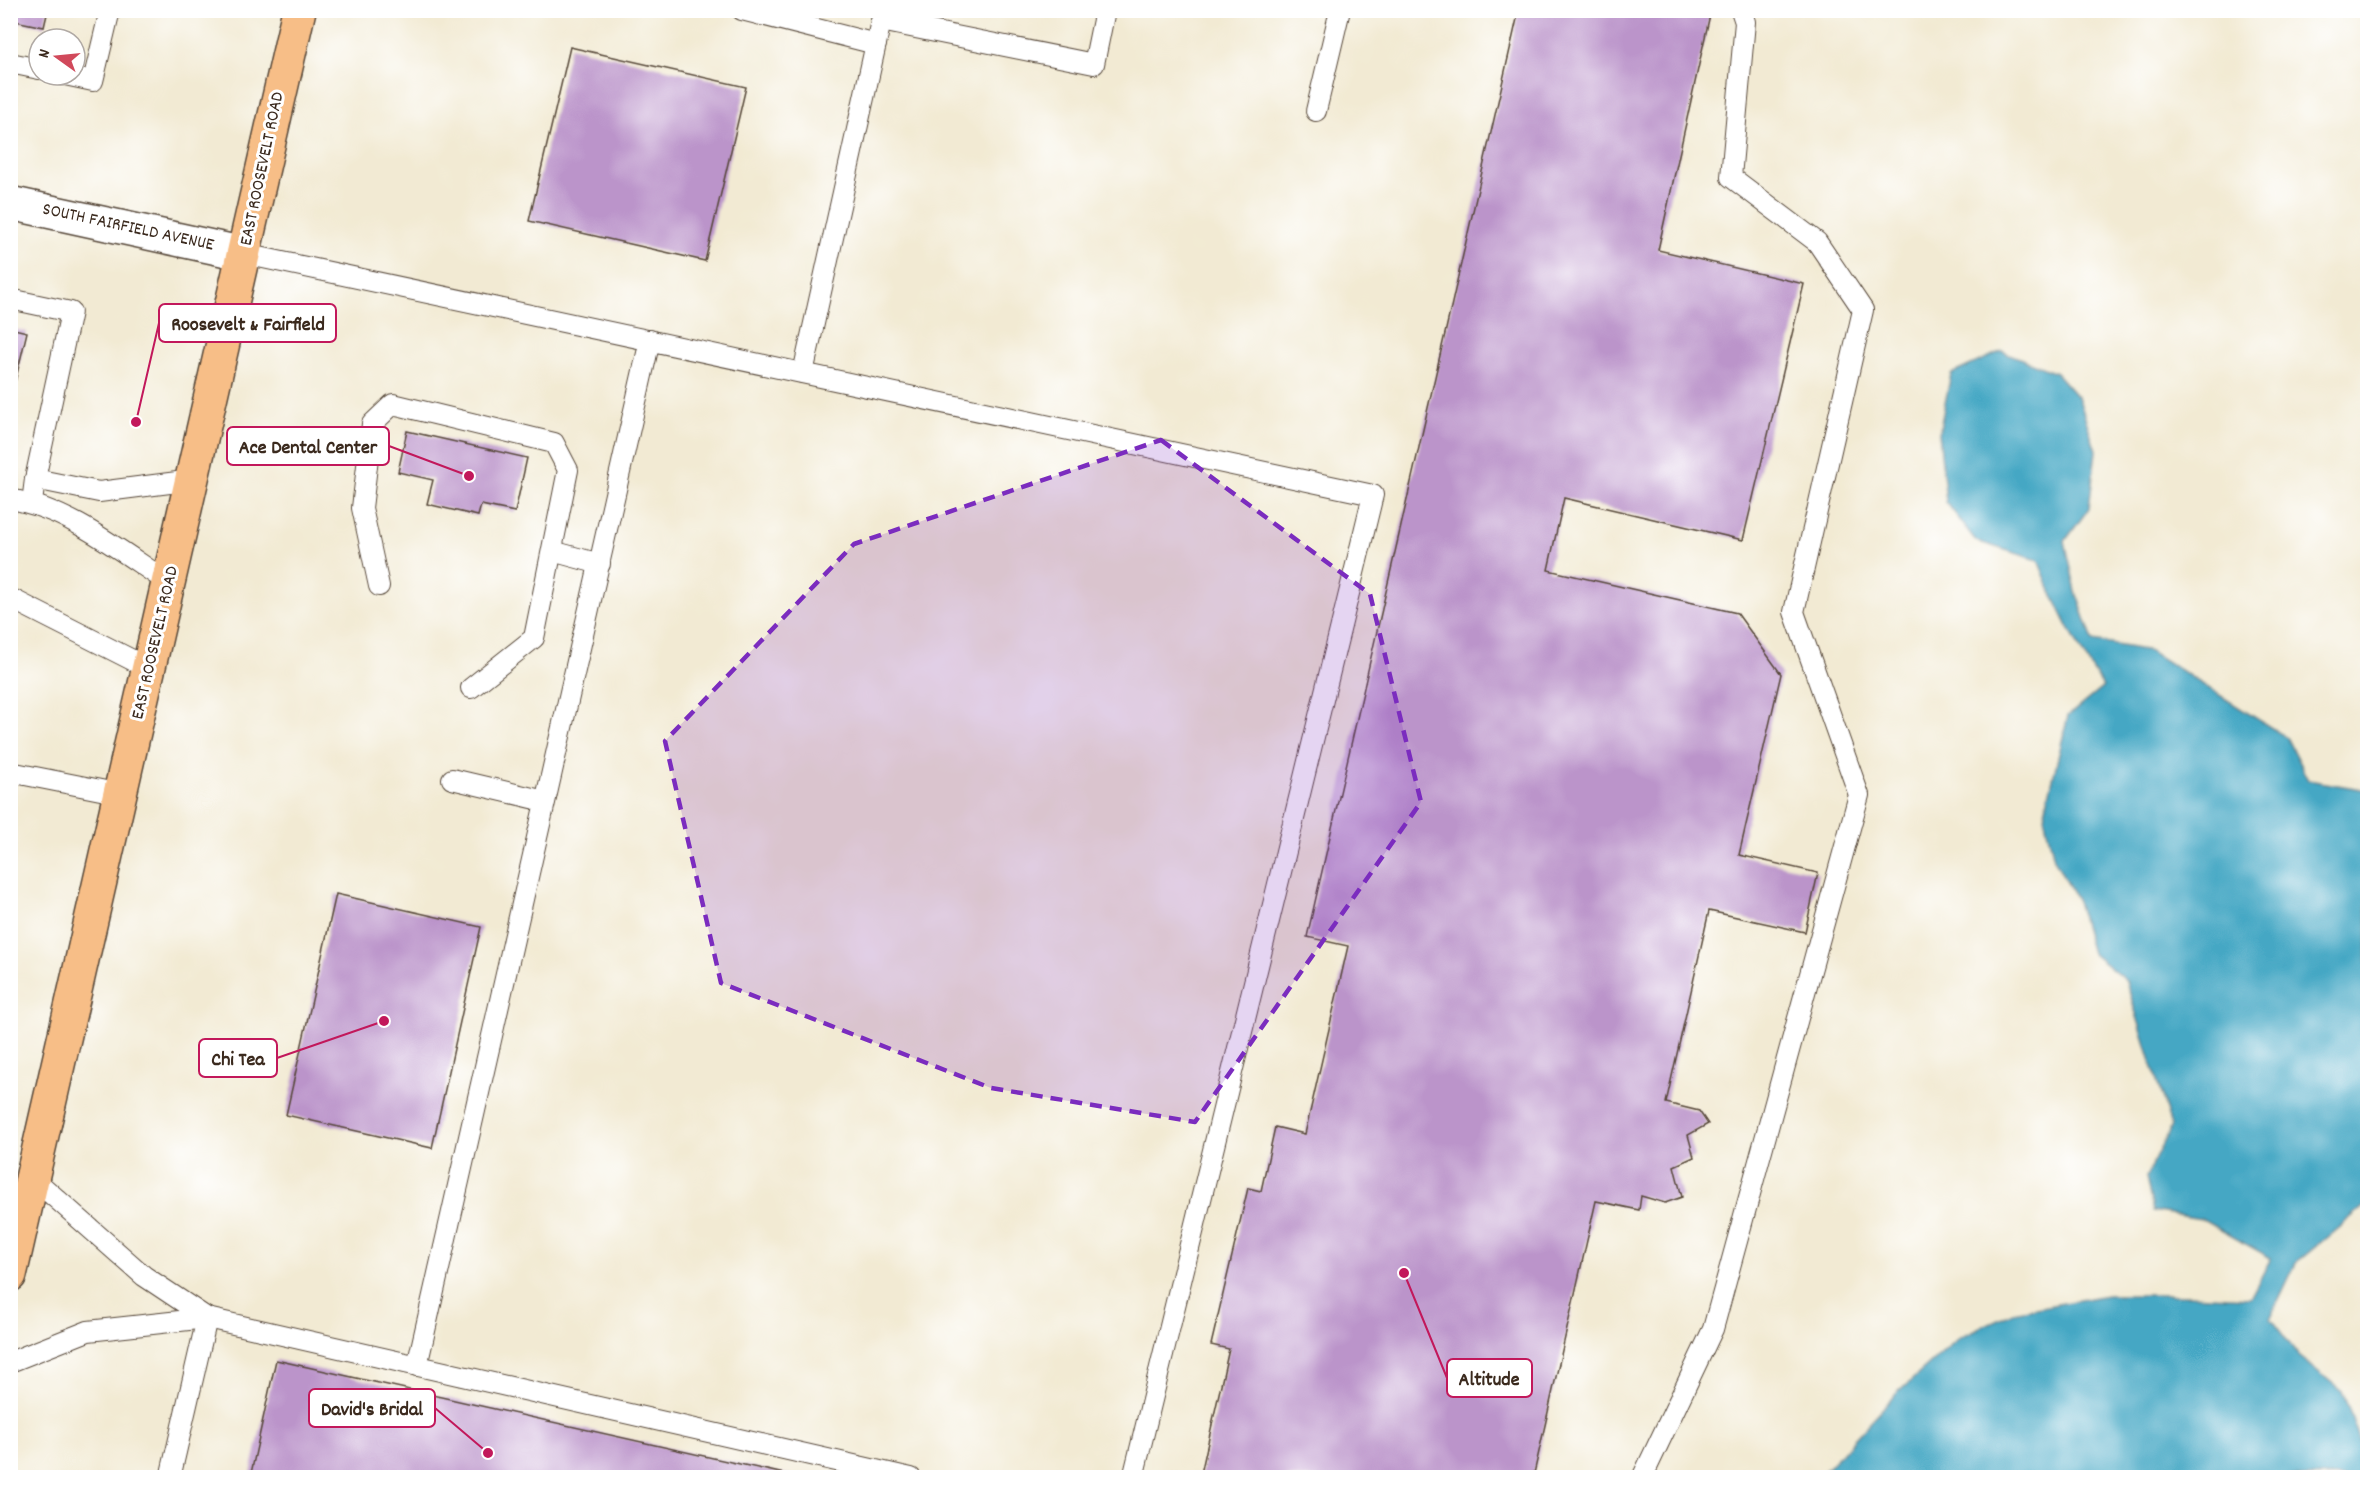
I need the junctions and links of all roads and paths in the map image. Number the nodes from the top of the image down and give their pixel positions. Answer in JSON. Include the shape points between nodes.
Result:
{"nodes":[{"id":1,"x":110,"y":10,"type":"edge"},
{"id":2,"x":298,"y":10,"type":"edge"},
{"id":3,"x":742,"y":10,"type":"edge"},
{"id":4,"x":1105,"y":10,"type":"edge"},
{"id":5,"x":1340,"y":10,"type":"edge"},
{"id":6,"x":1741,"y":10,"type":"edge"},
{"id":7,"x":767,"y":14,"type":"edge"},
{"id":8,"x":876,"y":44,"type":"junction"},
{"id":9,"x":27,"y":66,"type":"edge"},
{"id":10,"x":10,"y":67,"type":"edge"},
{"id":11,"x":87,"y":80,"type":"edge"},
{"id":12,"x":1316,"y":111,"type":"dead end"},
{"id":13,"x":10,"y":203,"type":"edge"},
{"id":14,"x":245,"y":254,"type":"junction"},
{"id":15,"x":10,"y":299,"type":"edge"},
{"id":16,"x":650,"y":340,"type":"junction"},
{"id":17,"x":804,"y":373,"type":"junction"},
{"id":18,"x":35,"y":479,"type":"junction"},
{"id":19,"x":193,"y":480,"type":"junction"},
{"id":20,"x":10,"y":500,"type":"edge"},
{"id":21,"x":32,"y":503,"type":"junction"},
{"id":22,"x":552,"y":551,"type":"junction"},
{"id":23,"x":600,"y":564,"type":"junction"},
{"id":24,"x":169,"y":584,"type":"junction"},
{"id":25,"x":379,"y":586,"type":"dead end"},
{"id":26,"x":10,"y":598,"type":"edge"},
{"id":27,"x":150,"y":669,"type":"junction"},
{"id":28,"x":471,"y":688,"type":"dead end"},
{"id":29,"x":10,"y":772,"type":"edge"},
{"id":30,"x":452,"y":778,"type":"dead end"},
{"id":31,"x":121,"y":794,"type":"junction"},
{"id":32,"x":545,"y":801,"type":"junction"},
{"id":33,"x":33,"y":1178,"type":"junction"},
{"id":34,"x":10,"y":1275,"type":"edge"},
{"id":35,"x":207,"y":1318,"type":"junction"},
{"id":36,"x":10,"y":1362,"type":"edge"},
{"id":37,"x":417,"y":1366,"type":"junction"},
{"id":38,"x":170,"y":1478,"type":"edge"},
{"id":39,"x":911,"y":1478,"type":"edge"},
{"id":40,"x":1133,"y":1478,"type":"edge"},
{"id":41,"x":1642,"y":1478,"type":"edge"}],
"edges":[{"from":1,"to":11,"type":"lane","via":[[93,81]]},
{"from":2,"to":14,"type":"main road","name":"EAST ROOSEVELT ROAD"},
{"from":3,"to":7,"type":"lane"},
{"from":4,"to":8,"type":"lane","via":[[1094,64],[881,21]]},
{"from":5,"to":12,"type":"lane"},
{"from":6,"to":41,"type":"lane","via":[[1745,22],[1731,177],[1817,242],[1863,310],[1794,612],[1859,795],[1713,1329]]},
{"from":7,"to":8,"type":"lane"},
{"from":8,"to":17,"type":"lane"},
{"from":9,"to":10,"type":"lane"},
{"from":13,"to":14,"type":"street","name":"SOUTH FAIRFIELD AVENUE"},
{"from":14,"to":16,"type":"lane"},
{"from":14,"to":19,"type":"main road","name":"EAST ROOSEVELT ROAD"},
{"from":15,"to":18,"type":"lane","via":[[71,312]]},
{"from":16,"to":17,"type":"lane"},
{"from":16,"to":23,"type":"lane"},
{"from":17,"to":40,"type":"lane","via":[[1373,495]]},
{"from":18,"to":19,"type":"lane","via":[[99,492]]},
{"from":18,"to":21,"type":"lane"},
{"from":19,"to":24,"type":"main road","name":"EAST ROOSEVELT ROAD"},
{"from":20,"to":21,"type":"lane"},
{"from":21,"to":24,"type":"lane","via":[[93,532]]},
{"from":22,"to":23,"type":"lane"},
{"from":22,"to":25,"type":"lane","via":[[568,470],[554,443],[393,405],[372,424],[362,508]]},
{"from":22,"to":28,"type":"lane","via":[[534,638]]},
{"from":23,"to":32,"type":"lane"},
{"from":24,"to":27,"type":"main road","name":"EAST ROOSEVELT ROAD"},
{"from":26,"to":27,"type":"lane"},
{"from":27,"to":31,"type":"main road","name":"EAST ROOSEVELT ROAD"},
{"from":29,"to":31,"type":"lane"},
{"from":30,"to":32,"type":"lane"},
{"from":31,"to":33,"type":"main road","name":"EAST ROOSEVELT ROAD"},
{"from":32,"to":37,"type":"lane"},
{"from":33,"to":34,"type":"main road","name":"EAST ROOSEVELT ROAD"},
{"from":33,"to":35,"type":"lane","via":[[144,1276]]},
{"from":35,"to":36,"type":"lane","via":[[88,1331]]},
{"from":35,"to":37,"type":"lane"},
{"from":35,"to":38,"type":"lane"},
{"from":37,"to":39,"type":"lane"}]}
